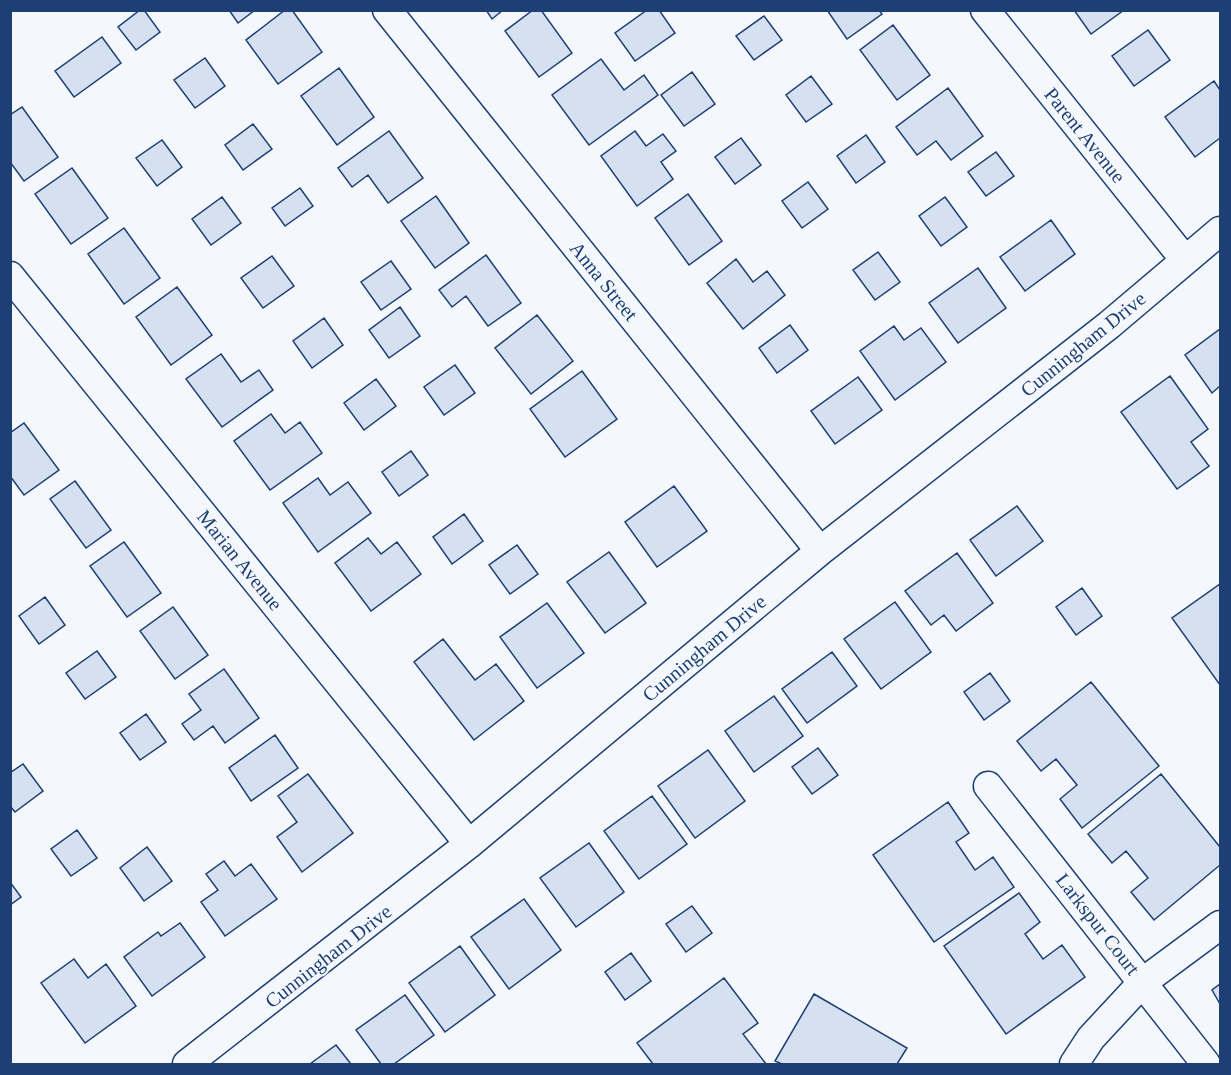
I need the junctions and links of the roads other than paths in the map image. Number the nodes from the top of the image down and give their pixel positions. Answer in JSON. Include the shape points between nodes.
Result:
{"nodes":[{"id":1,"x":387,"y":10,"type":"edge"},
{"id":2,"x":985,"y":10,"type":"edge"},
{"id":3,"x":1221,"y":231,"type":"edge"},
{"id":4,"x":1185,"y":260,"type":"junction"},
{"id":5,"x":10,"y":276,"type":"edge"},
{"id":6,"x":820,"y":551,"type":"junction"},
{"id":7,"x":988,"y":786,"type":"dead end"},
{"id":8,"x":469,"y":844,"type":"junction"},
{"id":9,"x":1221,"y":925,"type":"edge"},
{"id":10,"x":1143,"y":982,"type":"junction"},
{"id":11,"x":187,"y":1065,"type":"edge"},
{"id":12,"x":1074,"y":1065,"type":"edge"},
{"id":13,"x":1206,"y":1065,"type":"edge"}],
"edges":[{"from":1,"to":6,"type":"street","name":"Anna Street"},
{"from":2,"to":4,"type":"street","name":"Parent Avenue"},
{"from":3,"to":4,"type":"street","name":"Cunningham Drive"},
{"from":4,"to":6,"type":"street","name":"Cunningham Drive","via":[[1109,325]]},
{"from":5,"to":8,"type":"street","name":"Marian Avenue"},
{"from":6,"to":8,"type":"street","name":"Cunningham Drive"},
{"from":7,"to":10,"type":"street","name":"Larkspur Court"},
{"from":8,"to":11,"type":"street","name":"Cunningham Drive"},
{"from":9,"to":10,"type":"street"},
{"from":10,"to":12,"type":"street","via":[[1091,1038]]},
{"from":10,"to":13,"type":"street","name":"Larkspur Court"}]}
